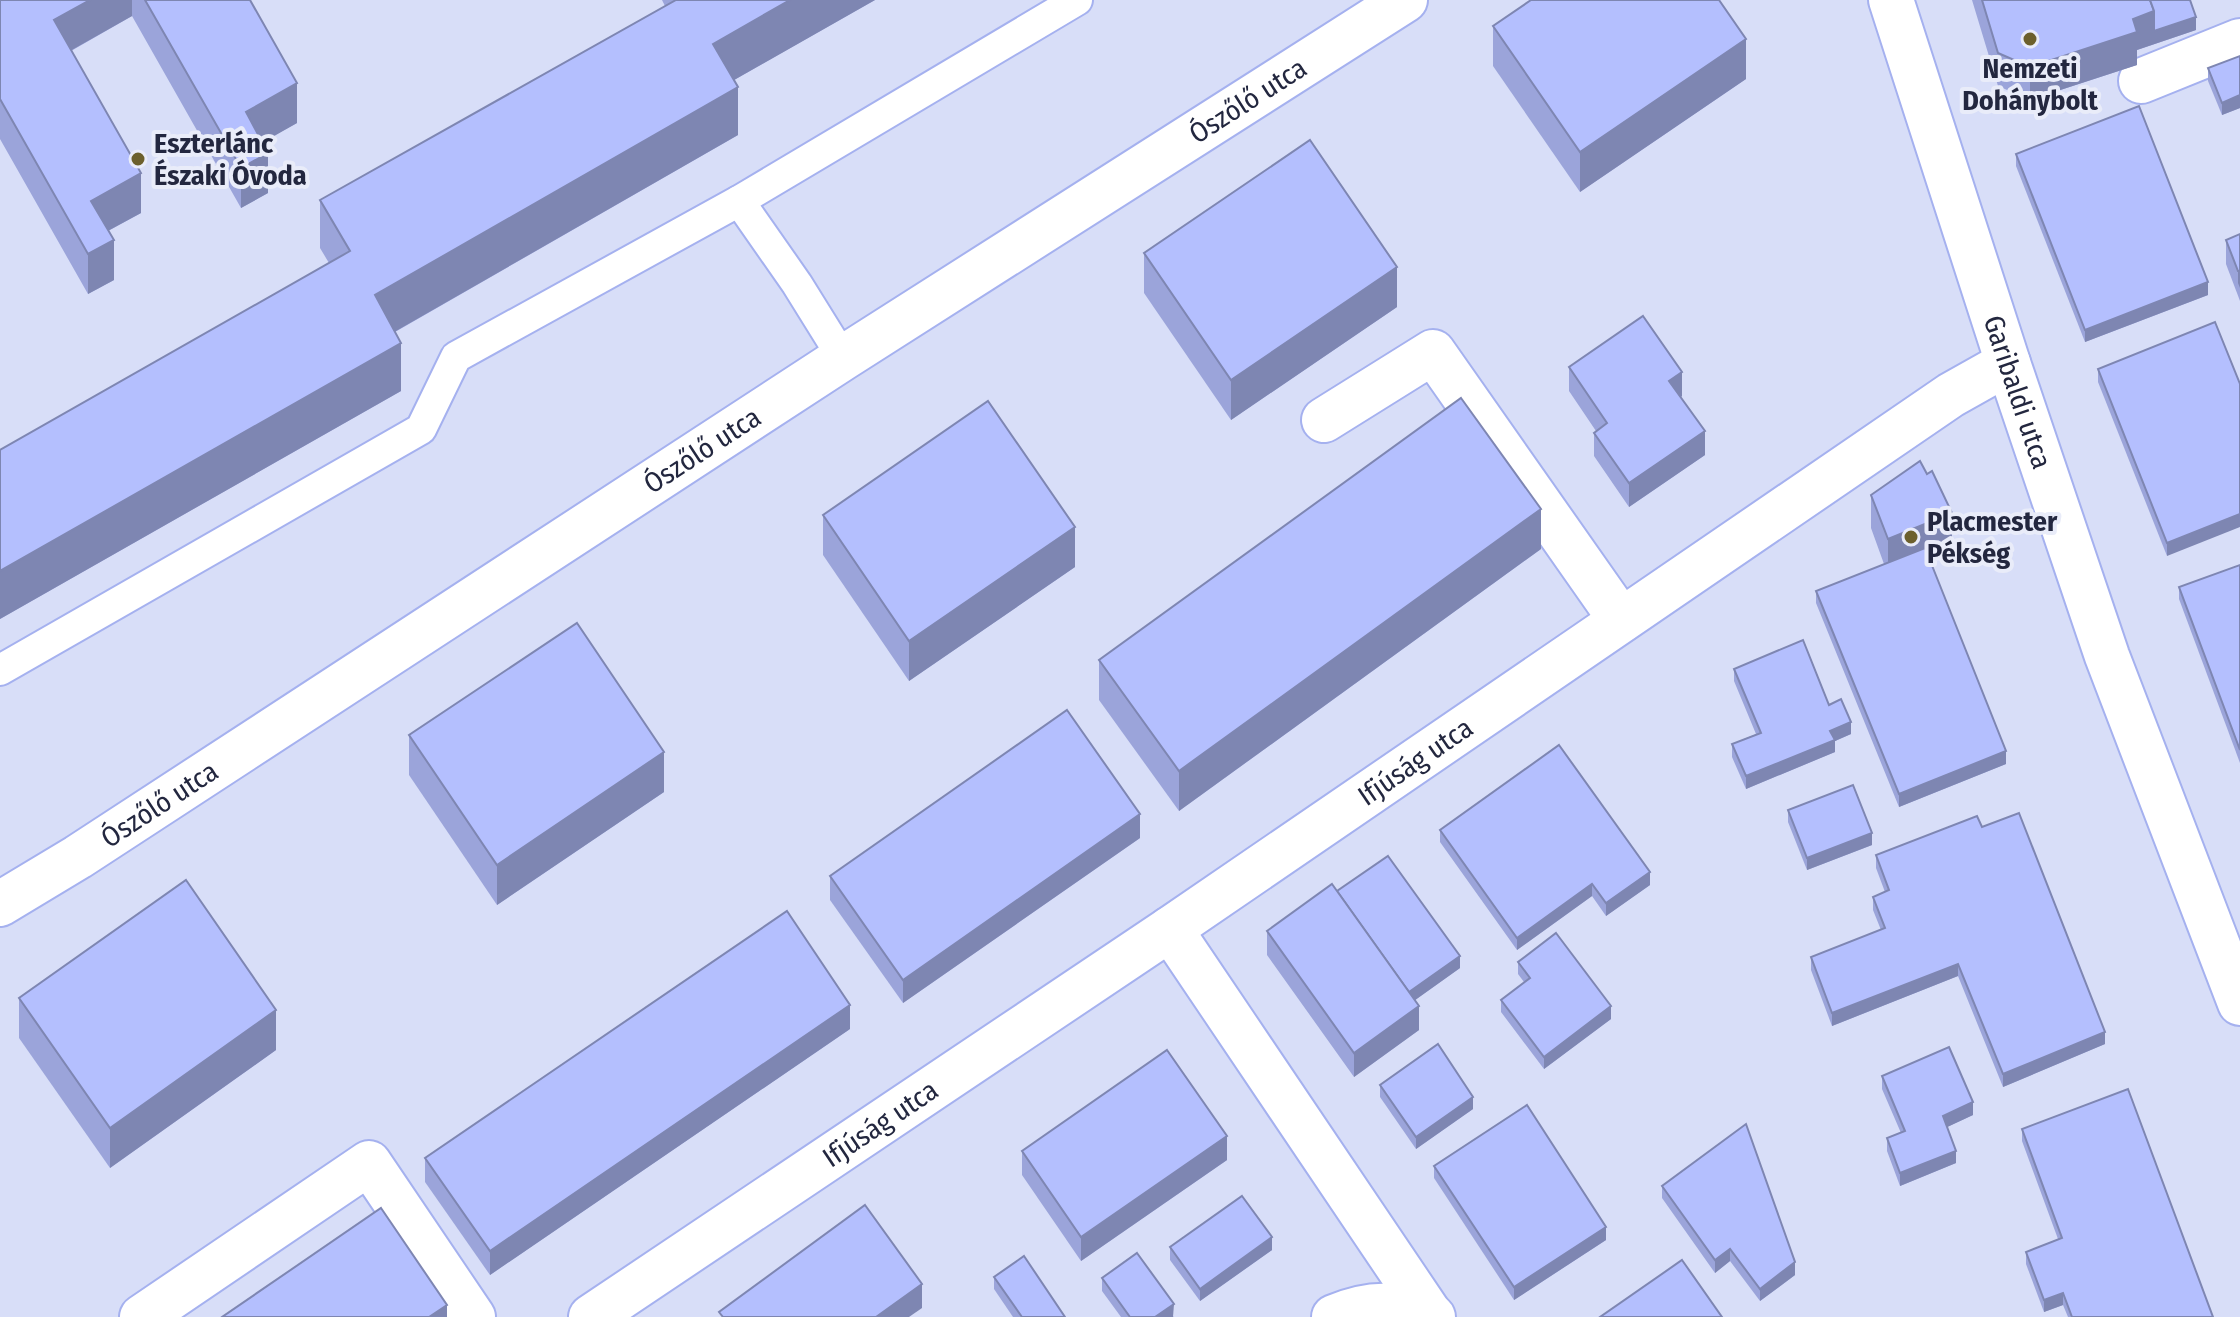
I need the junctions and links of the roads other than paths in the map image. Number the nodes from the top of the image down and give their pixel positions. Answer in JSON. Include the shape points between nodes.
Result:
{"nodes":[{"id":1,"x":1077,"y":0,"type":"edge"},
{"id":2,"x":1405,"y":0,"type":"edge"},
{"id":3,"x":1891,"y":0,"type":"edge"},
{"id":4,"x":2240,"y":41,"type":"edge"},
{"id":5,"x":2141,"y":81,"type":"dead end"},
{"id":6,"x":739,"y":201,"type":"junction"},
{"id":7,"x":843,"y":358,"type":"junction"},
{"id":8,"x":2008,"y":363,"type":"junction"},
{"id":9,"x":1324,"y":420,"type":"dead end"},
{"id":10,"x":1621,"y":620,"type":"junction"},
{"id":11,"x":0,"y":670,"type":"edge"},
{"id":12,"x":0,"y":904,"type":"edge"},
{"id":13,"x":1170,"y":929,"type":"junction"},
{"id":14,"x":2240,"y":1003,"type":"edge"},
{"id":15,"x":1432,"y":1316,"type":"edge"},
{"id":16,"x":142,"y":1317,"type":"edge"},
{"id":17,"x":473,"y":1317,"type":"edge"},
{"id":18,"x":591,"y":1317,"type":"edge"},
{"id":19,"x":1334,"y":1317,"type":"edge"}],
"edges":[{"from":1,"to":6,"type":"lane"},
{"from":2,"to":7,"type":"street","name":"Ószőlő utca"},
{"from":3,"to":8,"type":"street","name":"Garibaldi utca"},
{"from":4,"to":5,"type":"street"},
{"from":6,"to":7,"type":"lane"},
{"from":6,"to":11,"type":"lane","via":[[456,357],[421,429]]},
{"from":7,"to":12,"type":"street","name":"Ószőlő utca"},
{"from":8,"to":10,"type":"street","name":"Ifjúság utca","via":[[1951,395]]},
{"from":8,"to":14,"type":"street","name":"Garibaldi utca","via":[[2107,656]]},
{"from":9,"to":10,"type":"street","via":[[1433,352]]},
{"from":10,"to":13,"type":"street","name":"Ifjúság utca"},
{"from":13,"to":15,"type":"street"},
{"from":13,"to":18,"type":"street","name":"Ifjúság utca"},
{"from":15,"to":19,"type":"street","via":[[1397,1306],[1358,1307]]},
{"from":16,"to":17,"type":"street","via":[[369,1163]]}]}
